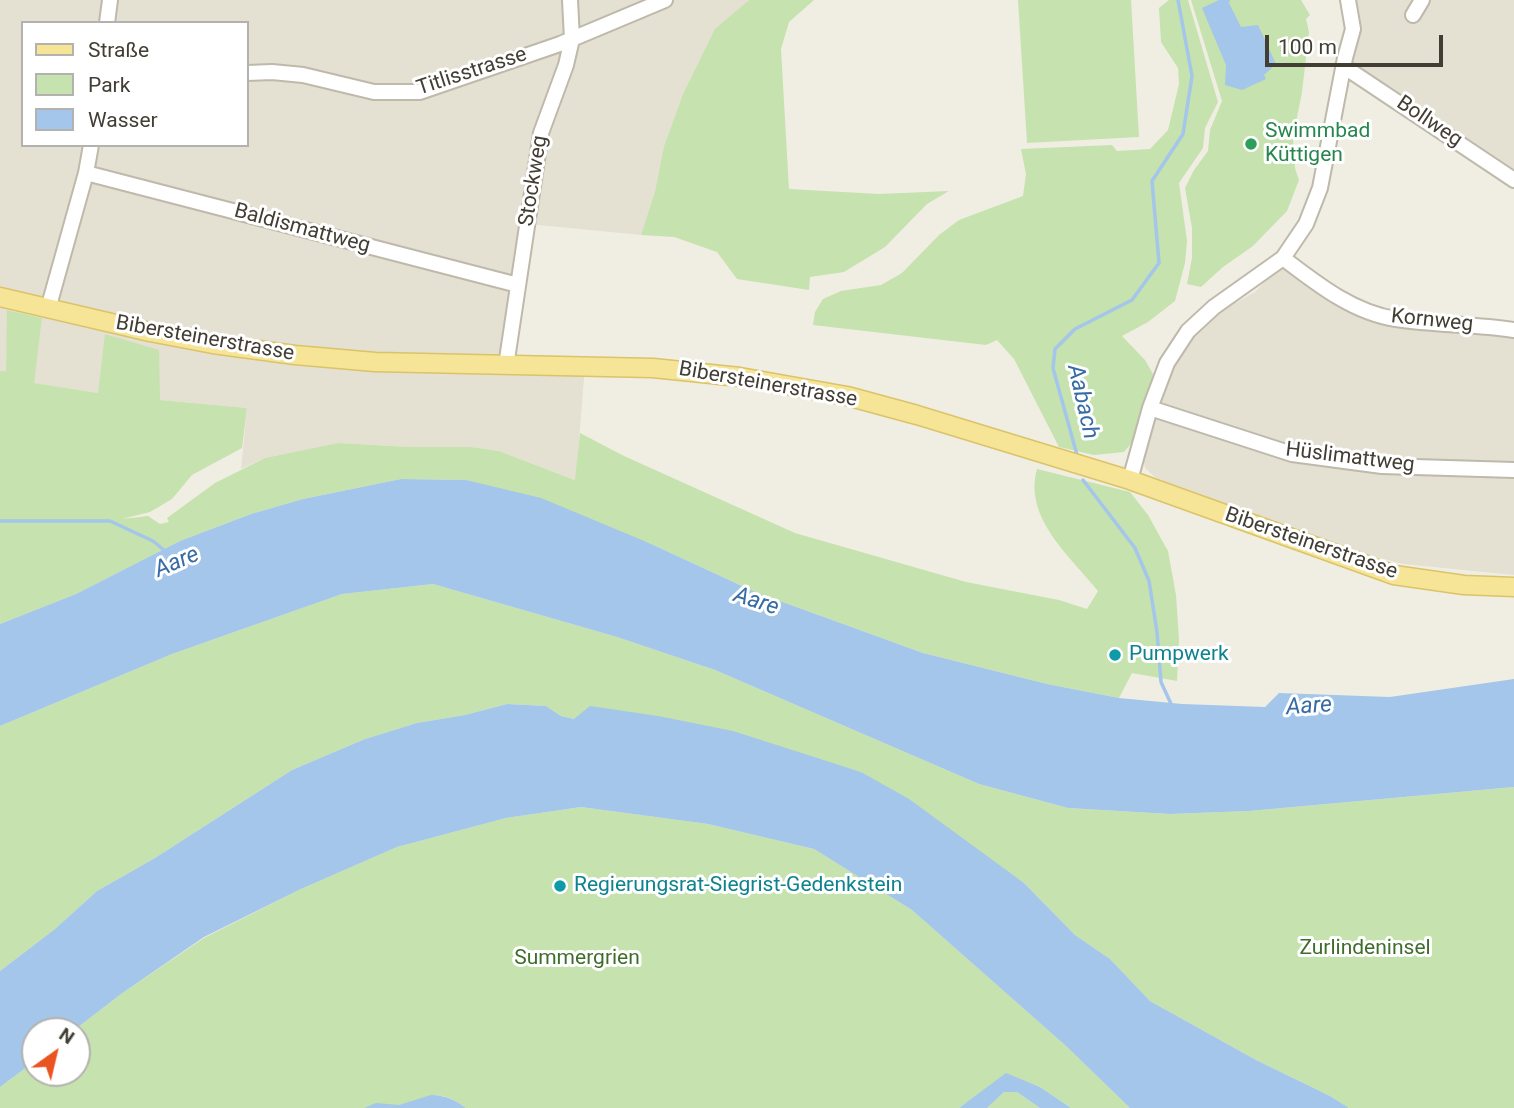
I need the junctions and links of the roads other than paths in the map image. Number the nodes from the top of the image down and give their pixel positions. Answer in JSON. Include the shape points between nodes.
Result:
{"nodes":[{"id":1,"x":110,"y":0,"type":"edge"},
{"id":2,"x":570,"y":0,"type":"edge"},
{"id":3,"x":665,"y":0,"type":"edge"},
{"id":4,"x":1348,"y":0,"type":"edge"},
{"id":5,"x":1422,"y":0,"type":"edge"},
{"id":6,"x":1413,"y":15,"type":"dead end"},
{"id":7,"x":107,"y":21,"type":"edge"},
{"id":8,"x":572,"y":39,"type":"junction"},
{"id":9,"x":1343,"y":65,"type":"junction"},
{"id":10,"x":248,"y":74,"type":"edge"},
{"id":11,"x":91,"y":147,"type":"edge"},
{"id":12,"x":86,"y":173,"type":"junction"},
{"id":13,"x":1514,"y":180,"type":"edge"},
{"id":14,"x":1283,"y":258,"type":"junction"},
{"id":15,"x":518,"y":285,"type":"junction"},
{"id":16,"x":0,"y":297,"type":"edge"},
{"id":17,"x":48,"y":309,"type":"junction"},
{"id":18,"x":1514,"y":330,"type":"edge"},
{"id":19,"x":506,"y":366,"type":"junction"},
{"id":20,"x":1150,"y":408,"type":"junction"},
{"id":21,"x":1514,"y":470,"type":"edge"},
{"id":22,"x":1130,"y":480,"type":"junction"},
{"id":23,"x":1514,"y":587,"type":"edge"}],
"edges":[{"from":1,"to":7,"type":"street"},
{"from":2,"to":8,"type":"street","name":"Stockweg"},
{"from":3,"to":8,"type":"street","name":"Titlisstrasse"},
{"from":4,"to":9,"type":"street","via":[[1353,29]]},
{"from":5,"to":6,"type":"street"},
{"from":8,"to":10,"type":"street","name":"Titlisstrasse","via":[[420,92],[374,92],[303,75]]},
{"from":8,"to":15,"type":"street","name":"Stockweg","via":[[541,133]]},
{"from":9,"to":13,"type":"street","name":"Bollweg"},
{"from":9,"to":14,"type":"street","via":[[1320,188],[1306,224]]},
{"from":11,"to":12,"type":"street"},
{"from":12,"to":15,"type":"street","name":"Baldismattweg"},
{"from":12,"to":17,"type":"street"},
{"from":14,"to":18,"type":"street","name":"Kornweg","via":[[1362,310],[1393,319]]},
{"from":14,"to":20,"type":"street","via":[[1188,331],[1167,363]]},
{"from":15,"to":19,"type":"street","name":"Stockweg"},
{"from":16,"to":17,"type":"main road","name":"Bibersteinerstrasse"},
{"from":17,"to":19,"type":"main road","name":"Bibersteinerstrasse","via":[[269,352],[375,362]]},
{"from":19,"to":22,"type":"main road","name":"Bibersteinerstrasse","via":[[653,368],[790,384],[917,415]]},
{"from":20,"to":21,"type":"street","name":"Hüslimattweg","via":[[1292,454],[1382,466]]},
{"from":20,"to":22,"type":"street"},
{"from":22,"to":23,"type":"main road","name":"Bibersteinerstrasse","via":[[1394,575]]}]}
